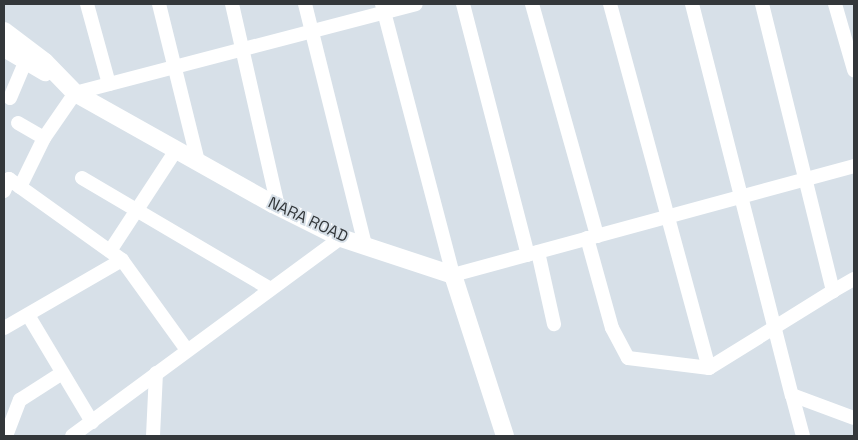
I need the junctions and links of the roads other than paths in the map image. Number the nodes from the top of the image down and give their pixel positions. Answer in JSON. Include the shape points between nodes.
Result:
{"nodes":[{"id":1,"x":87,"y":4,"type":"edge"},
{"id":2,"x":159,"y":4,"type":"edge"},
{"id":3,"x":232,"y":4,"type":"edge"},
{"id":4,"x":305,"y":4,"type":"edge"},
{"id":5,"x":416,"y":4,"type":"edge"},
{"id":6,"x":463,"y":4,"type":"edge"},
{"id":7,"x":532,"y":4,"type":"edge"},
{"id":8,"x":610,"y":4,"type":"edge"},
{"id":9,"x":692,"y":4,"type":"edge"},
{"id":10,"x":762,"y":4,"type":"edge"},
{"id":11,"x":835,"y":4,"type":"edge"},
{"id":12,"x":383,"y":7,"type":"edge"},
{"id":13,"x":311,"y":30,"type":"junction"},
{"id":14,"x":4,"y":31,"type":"edge"},
{"id":15,"x":244,"y":48,"type":"junction"},
{"id":16,"x":12,"y":56,"type":"edge"},
{"id":17,"x":176,"y":66,"type":"junction"},
{"id":18,"x":854,"y":70,"type":"edge"},
{"id":19,"x":53,"y":74,"type":"junction"},
{"id":20,"x":108,"y":84,"type":"junction"},
{"id":21,"x":75,"y":93,"type":"junction"},
{"id":22,"x":10,"y":98,"type":"dead end"},
{"id":23,"x":18,"y":123,"type":"dead end"},
{"id":24,"x":44,"y":138,"type":"junction"},
{"id":25,"x":176,"y":150,"type":"junction"},
{"id":26,"x":198,"y":162,"type":"junction"},
{"id":27,"x":854,"y":166,"type":"edge"},
{"id":28,"x":82,"y":178,"type":"dead end"},
{"id":29,"x":808,"y":179,"type":"junction"},
{"id":30,"x":20,"y":186,"type":"junction"},
{"id":31,"x":4,"y":191,"type":"edge"},
{"id":32,"x":742,"y":196,"type":"junction"},
{"id":33,"x":278,"y":206,"type":"junction"},
{"id":34,"x":137,"y":210,"type":"junction"},
{"id":35,"x":668,"y":216,"type":"junction"},
{"id":36,"x":592,"y":237,"type":"junction"},
{"id":37,"x":341,"y":238,"type":"junction"},
{"id":38,"x":365,"y":245,"type":"junction"},
{"id":39,"x":110,"y":251,"type":"junction"},
{"id":40,"x":533,"y":254,"type":"junction"},
{"id":41,"x":122,"y":260,"type":"junction"},
{"id":42,"x":453,"y":276,"type":"junction"},
{"id":43,"x":854,"y":279,"type":"edge"},
{"id":44,"x":269,"y":288,"type":"junction"},
{"id":45,"x":833,"y":290,"type":"junction"},
{"id":46,"x":28,"y":315,"type":"junction"},
{"id":47,"x":554,"y":324,"type":"dead end"},
{"id":48,"x":775,"y":325,"type":"junction"},
{"id":49,"x":4,"y":328,"type":"edge"},
{"id":50,"x":187,"y":350,"type":"junction"},
{"id":51,"x":708,"y":368,"type":"junction"},
{"id":52,"x":62,"y":373,"type":"junction"},
{"id":53,"x":156,"y":373,"type":"junction"},
{"id":54,"x":792,"y":395,"type":"junction"},
{"id":55,"x":854,"y":418,"type":"edge"},
{"id":56,"x":92,"y":422,"type":"junction"},
{"id":57,"x":6,"y":436,"type":"edge"},
{"id":58,"x":72,"y":436,"type":"edge"},
{"id":59,"x":153,"y":436,"type":"edge"},
{"id":60,"x":505,"y":436,"type":"edge"},
{"id":61,"x":803,"y":436,"type":"edge"}],
"edges":[{"from":1,"to":20,"type":"street"},
{"from":2,"to":17,"type":"street"},
{"from":3,"to":15,"type":"street"},
{"from":4,"to":13,"type":"street"},
{"from":5,"to":12,"type":"street"},
{"from":6,"to":40,"type":"street"},
{"from":7,"to":36,"type":"street"},
{"from":8,"to":35,"type":"street"},
{"from":9,"to":32,"type":"street"},
{"from":10,"to":29,"type":"street"},
{"from":11,"to":18,"type":"street"},
{"from":12,"to":13,"type":"street"},
{"from":12,"to":42,"type":"street"},
{"from":13,"to":15,"type":"street"},
{"from":13,"to":38,"type":"street"},
{"from":14,"to":19,"type":"main road","name":"NARA ROAD"},
{"from":15,"to":17,"type":"street"},
{"from":15,"to":33,"type":"street"},
{"from":16,"to":19,"type":"main road"},
{"from":16,"to":22,"type":"street"},
{"from":17,"to":20,"type":"street"},
{"from":17,"to":26,"type":"street"},
{"from":19,"to":21,"type":"main road","name":"NARA ROAD"},
{"from":20,"to":21,"type":"street"},
{"from":21,"to":24,"type":"street"},
{"from":21,"to":25,"type":"main road","name":"NARA ROAD"},
{"from":23,"to":24,"type":"street"},
{"from":24,"to":30,"type":"street"},
{"from":25,"to":26,"type":"main road","name":"NARA ROAD"},
{"from":25,"to":34,"type":"street"},
{"from":26,"to":33,"type":"main road","name":"NARA ROAD"},
{"from":27,"to":29,"type":"street"},
{"from":28,"to":34,"type":"street"},
{"from":29,"to":32,"type":"street"},
{"from":29,"to":45,"type":"street"},
{"from":30,"to":31,"type":"street","via":[[9,179]]},
{"from":30,"to":39,"type":"street"},
{"from":32,"to":35,"type":"street"},
{"from":32,"to":48,"type":"street"},
{"from":33,"to":37,"type":"main road","name":"NARA ROAD"},
{"from":34,"to":39,"type":"street"},
{"from":34,"to":44,"type":"street"},
{"from":35,"to":36,"type":"street"},
{"from":35,"to":51,"type":"street"},
{"from":36,"to":40,"type":"street"},
{"from":36,"to":51,"type":"street","via":[[612,328],[628,358]]},
{"from":37,"to":38,"type":"main road","name":"NARA ROAD"},
{"from":37,"to":44,"type":"street"},
{"from":38,"to":42,"type":"main road","name":"NARA ROAD"},
{"from":39,"to":41,"type":"street"},
{"from":40,"to":42,"type":"street"},
{"from":40,"to":47,"type":"street"},
{"from":41,"to":46,"type":"street"},
{"from":41,"to":50,"type":"street"},
{"from":42,"to":60,"type":"main road"},
{"from":43,"to":45,"type":"street"},
{"from":44,"to":50,"type":"street"},
{"from":45,"to":48,"type":"street"},
{"from":46,"to":49,"type":"street"},
{"from":46,"to":52,"type":"street"},
{"from":48,"to":51,"type":"street"},
{"from":48,"to":54,"type":"street"},
{"from":50,"to":53,"type":"street"},
{"from":52,"to":56,"type":"street"},
{"from":52,"to":57,"type":"street","via":[[20,400]]},
{"from":53,"to":56,"type":"street"},
{"from":53,"to":59,"type":"street"},
{"from":54,"to":55,"type":"street"},
{"from":54,"to":61,"type":"street"},
{"from":56,"to":58,"type":"street"}]}
